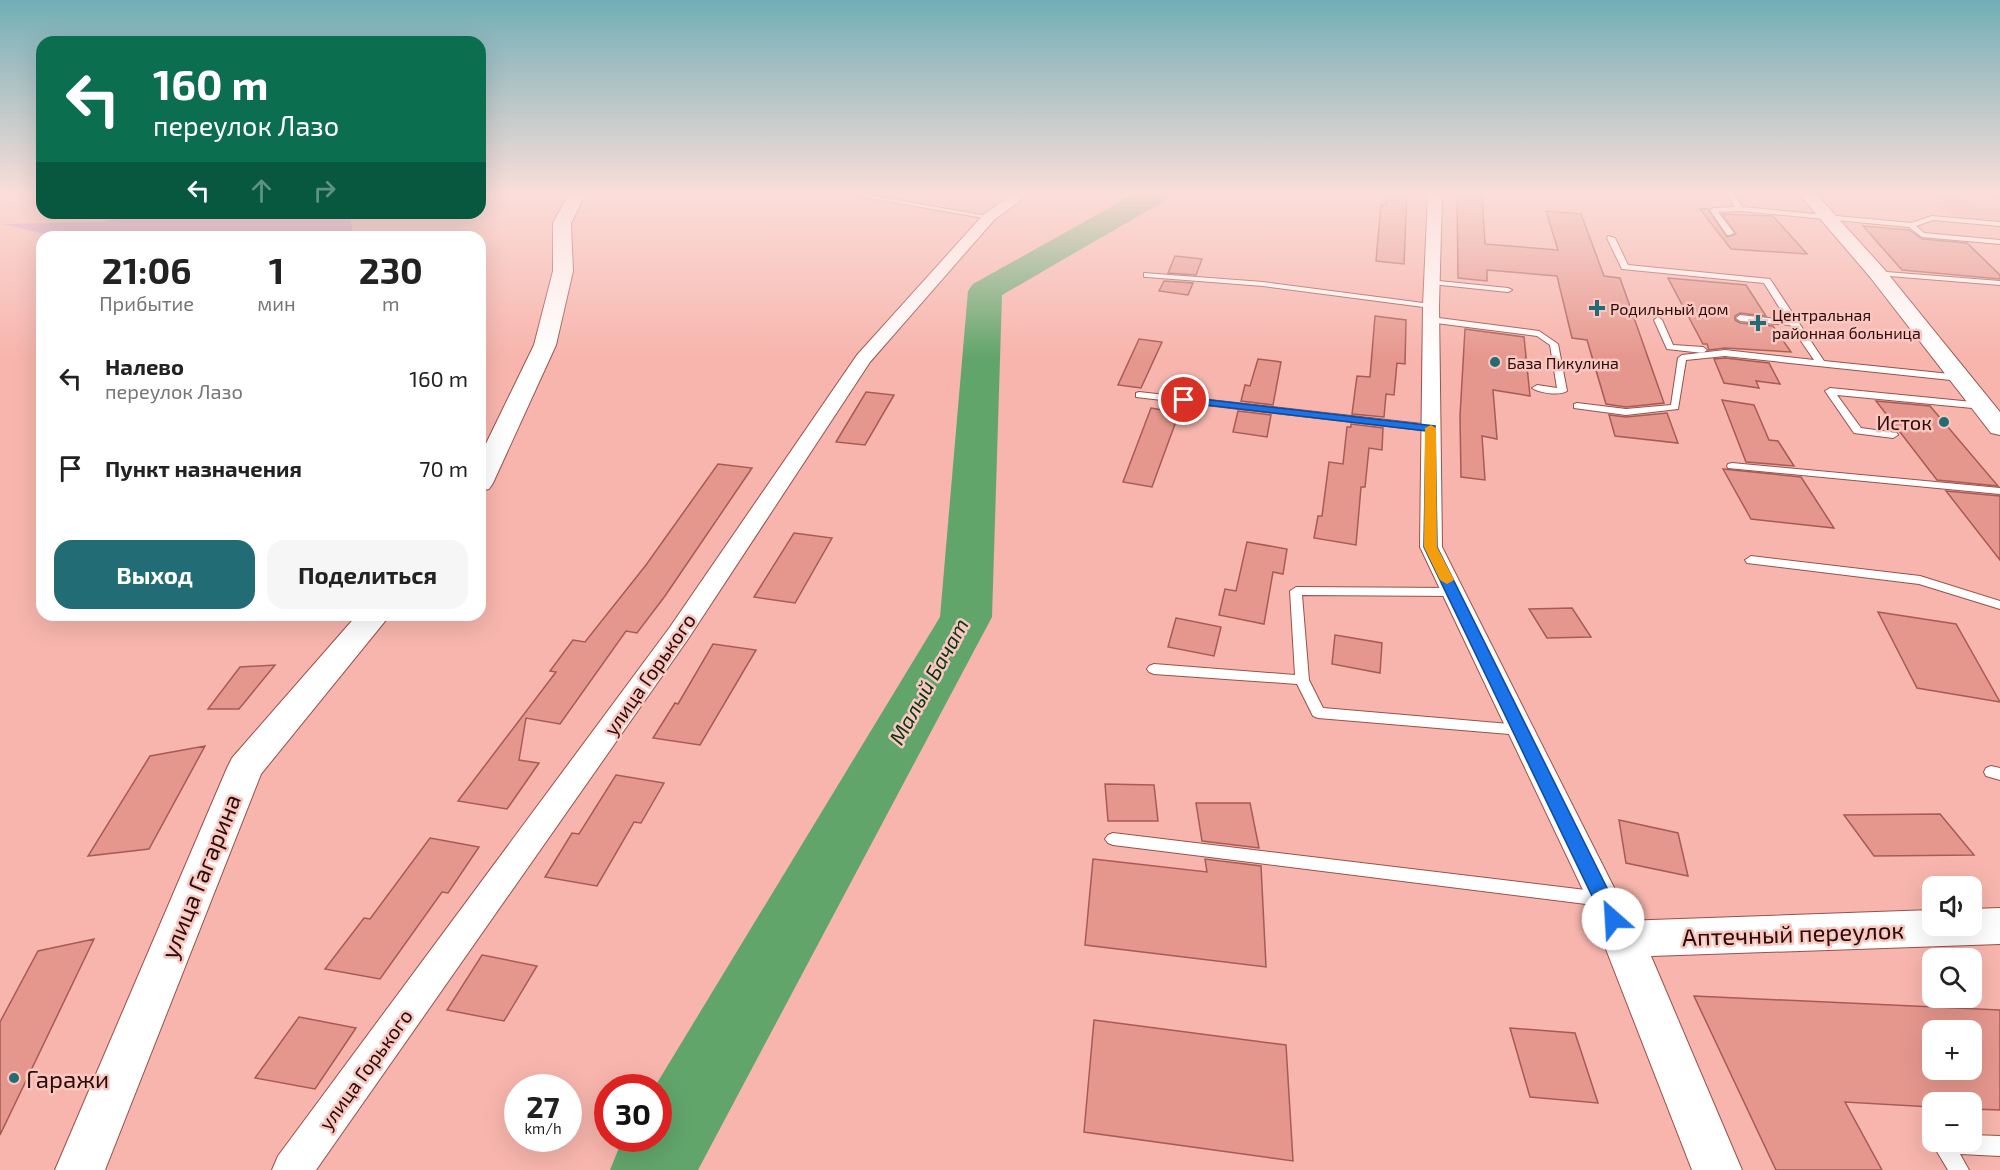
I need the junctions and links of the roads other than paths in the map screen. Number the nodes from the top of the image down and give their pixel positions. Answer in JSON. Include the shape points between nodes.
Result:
{"nodes":[{"id":1,"x":563,"y":249,"type":"edge"},
{"id":2,"x":961,"y":249,"type":"edge"},
{"id":3,"x":1433,"y":249,"type":"edge"},
{"id":4,"x":1616,"y":249,"type":"edge"},
{"id":5,"x":1856,"y":249,"type":"edge"},
{"id":6,"x":1877,"y":273,"type":"junction"},
{"id":7,"x":1147,"y":274,"type":"dead end"},
{"id":8,"x":1432,"y":282,"type":"junction"},
{"id":9,"x":2000,"y":283,"type":"edge"},
{"id":10,"x":1508,"y":290,"type":"dead end"},
{"id":11,"x":1431,"y":313,"type":"junction"},
{"id":12,"x":1740,"y":318,"type":"dead end"},
{"id":13,"x":1658,"y":320,"type":"dead end"},
{"id":14,"x":1793,"y":323,"type":"junction"},
{"id":15,"x":1725,"y":352,"type":"junction"},
{"id":16,"x":1821,"y":363,"type":"junction"},
{"id":17,"x":1960,"y":378,"type":"junction"},
{"id":18,"x":1537,"y":388,"type":"dead end"},
{"id":19,"x":1139,"y":395,"type":"dead end"},
{"id":20,"x":1578,"y":406,"type":"dead end"},
{"id":21,"x":1983,"y":406,"type":"junction"},
{"id":22,"x":1431,"y":428,"type":"junction"},
{"id":23,"x":2000,"y":428,"type":"edge"},
{"id":24,"x":1893,"y":435,"type":"dead end"},
{"id":25,"x":1732,"y":466,"type":"dead end"},
{"id":26,"x":486,"y":470,"type":"edge"},
{"id":27,"x":2000,"y":490,"type":"edge"},
{"id":28,"x":1751,"y":560,"type":"dead end"},
{"id":29,"x":1453,"y":592,"type":"junction"},
{"id":30,"x":2000,"y":605,"type":"edge"},
{"id":31,"x":369,"y":621,"type":"edge"},
{"id":32,"x":1154,"y":669,"type":"dead end"},
{"id":33,"x":1302,"y":680,"type":"junction"},
{"id":34,"x":1521,"y":730,"type":"junction"},
{"id":35,"x":1113,"y":839,"type":"dead end"},
{"id":36,"x":1603,"y":899,"type":"junction"},
{"id":37,"x":2000,"y":926,"type":"edge"},
{"id":38,"x":1623,"y":939,"type":"junction"},
{"id":39,"x":2000,"y":1146,"type":"edge"},
{"id":40,"x":81,"y":1170,"type":"edge"},
{"id":41,"x":292,"y":1170,"type":"edge"},
{"id":42,"x":1717,"y":1170,"type":"edge"},
{"id":43,"x":1959,"y":1170,"type":"edge"}],
"edges":[{"from":1,"to":26,"type":"street","via":[[563,271],[545,345]]},
{"from":2,"to":41,"type":"street","name":"улица Горького","via":[[862,359],[679,633]]},
{"from":3,"to":8,"type":"street"},
{"from":4,"to":14,"type":"lane","via":[[1625,267],[1767,281]]},
{"from":5,"to":6,"type":"street"},
{"from":6,"to":9,"type":"lane"},
{"from":6,"to":17,"type":"street"},
{"from":7,"to":11,"type":"lane","via":[[1263,284]]},
{"from":8,"to":10,"type":"lane"},
{"from":8,"to":11,"type":"street"},
{"from":11,"to":18,"type":"lane","via":[[1539,334],[1554,344],[1562,391]]},
{"from":11,"to":22,"type":"street"},
{"from":12,"to":14,"type":"lane"},
{"from":13,"to":15,"type":"lane","via":[[1670,347]]},
{"from":14,"to":16,"type":"lane"},
{"from":15,"to":16,"type":"lane"},
{"from":15,"to":20,"type":"lane","via":[[1682,358],[1675,407],[1626,412]]},
{"from":16,"to":17,"type":"lane"},
{"from":17,"to":21,"type":"street"},
{"from":19,"to":22,"type":"lane"},
{"from":21,"to":23,"type":"street"},
{"from":21,"to":24,"type":"lane","via":[[1830,391],[1858,431]]},
{"from":22,"to":29,"type":"street","via":[[1431,547]]},
{"from":25,"to":27,"type":"lane"},
{"from":28,"to":30,"type":"lane","via":[[1920,580]]},
{"from":29,"to":33,"type":"lane","via":[[1296,591]]},
{"from":29,"to":34,"type":"street"},
{"from":31,"to":40,"type":"street","name":"улица Гагарина","via":[[245,768]]},
{"from":32,"to":33,"type":"lane"},
{"from":33,"to":34,"type":"lane","via":[[1318,713]]},
{"from":34,"to":36,"type":"street"},
{"from":35,"to":36,"type":"lane"},
{"from":36,"to":38,"type":"street"},
{"from":37,"to":38,"type":"street","name":"Аптечный переулок"},
{"from":38,"to":42,"type":"street"},
{"from":39,"to":43,"type":"lane","via":[[1943,1143]]}]}
